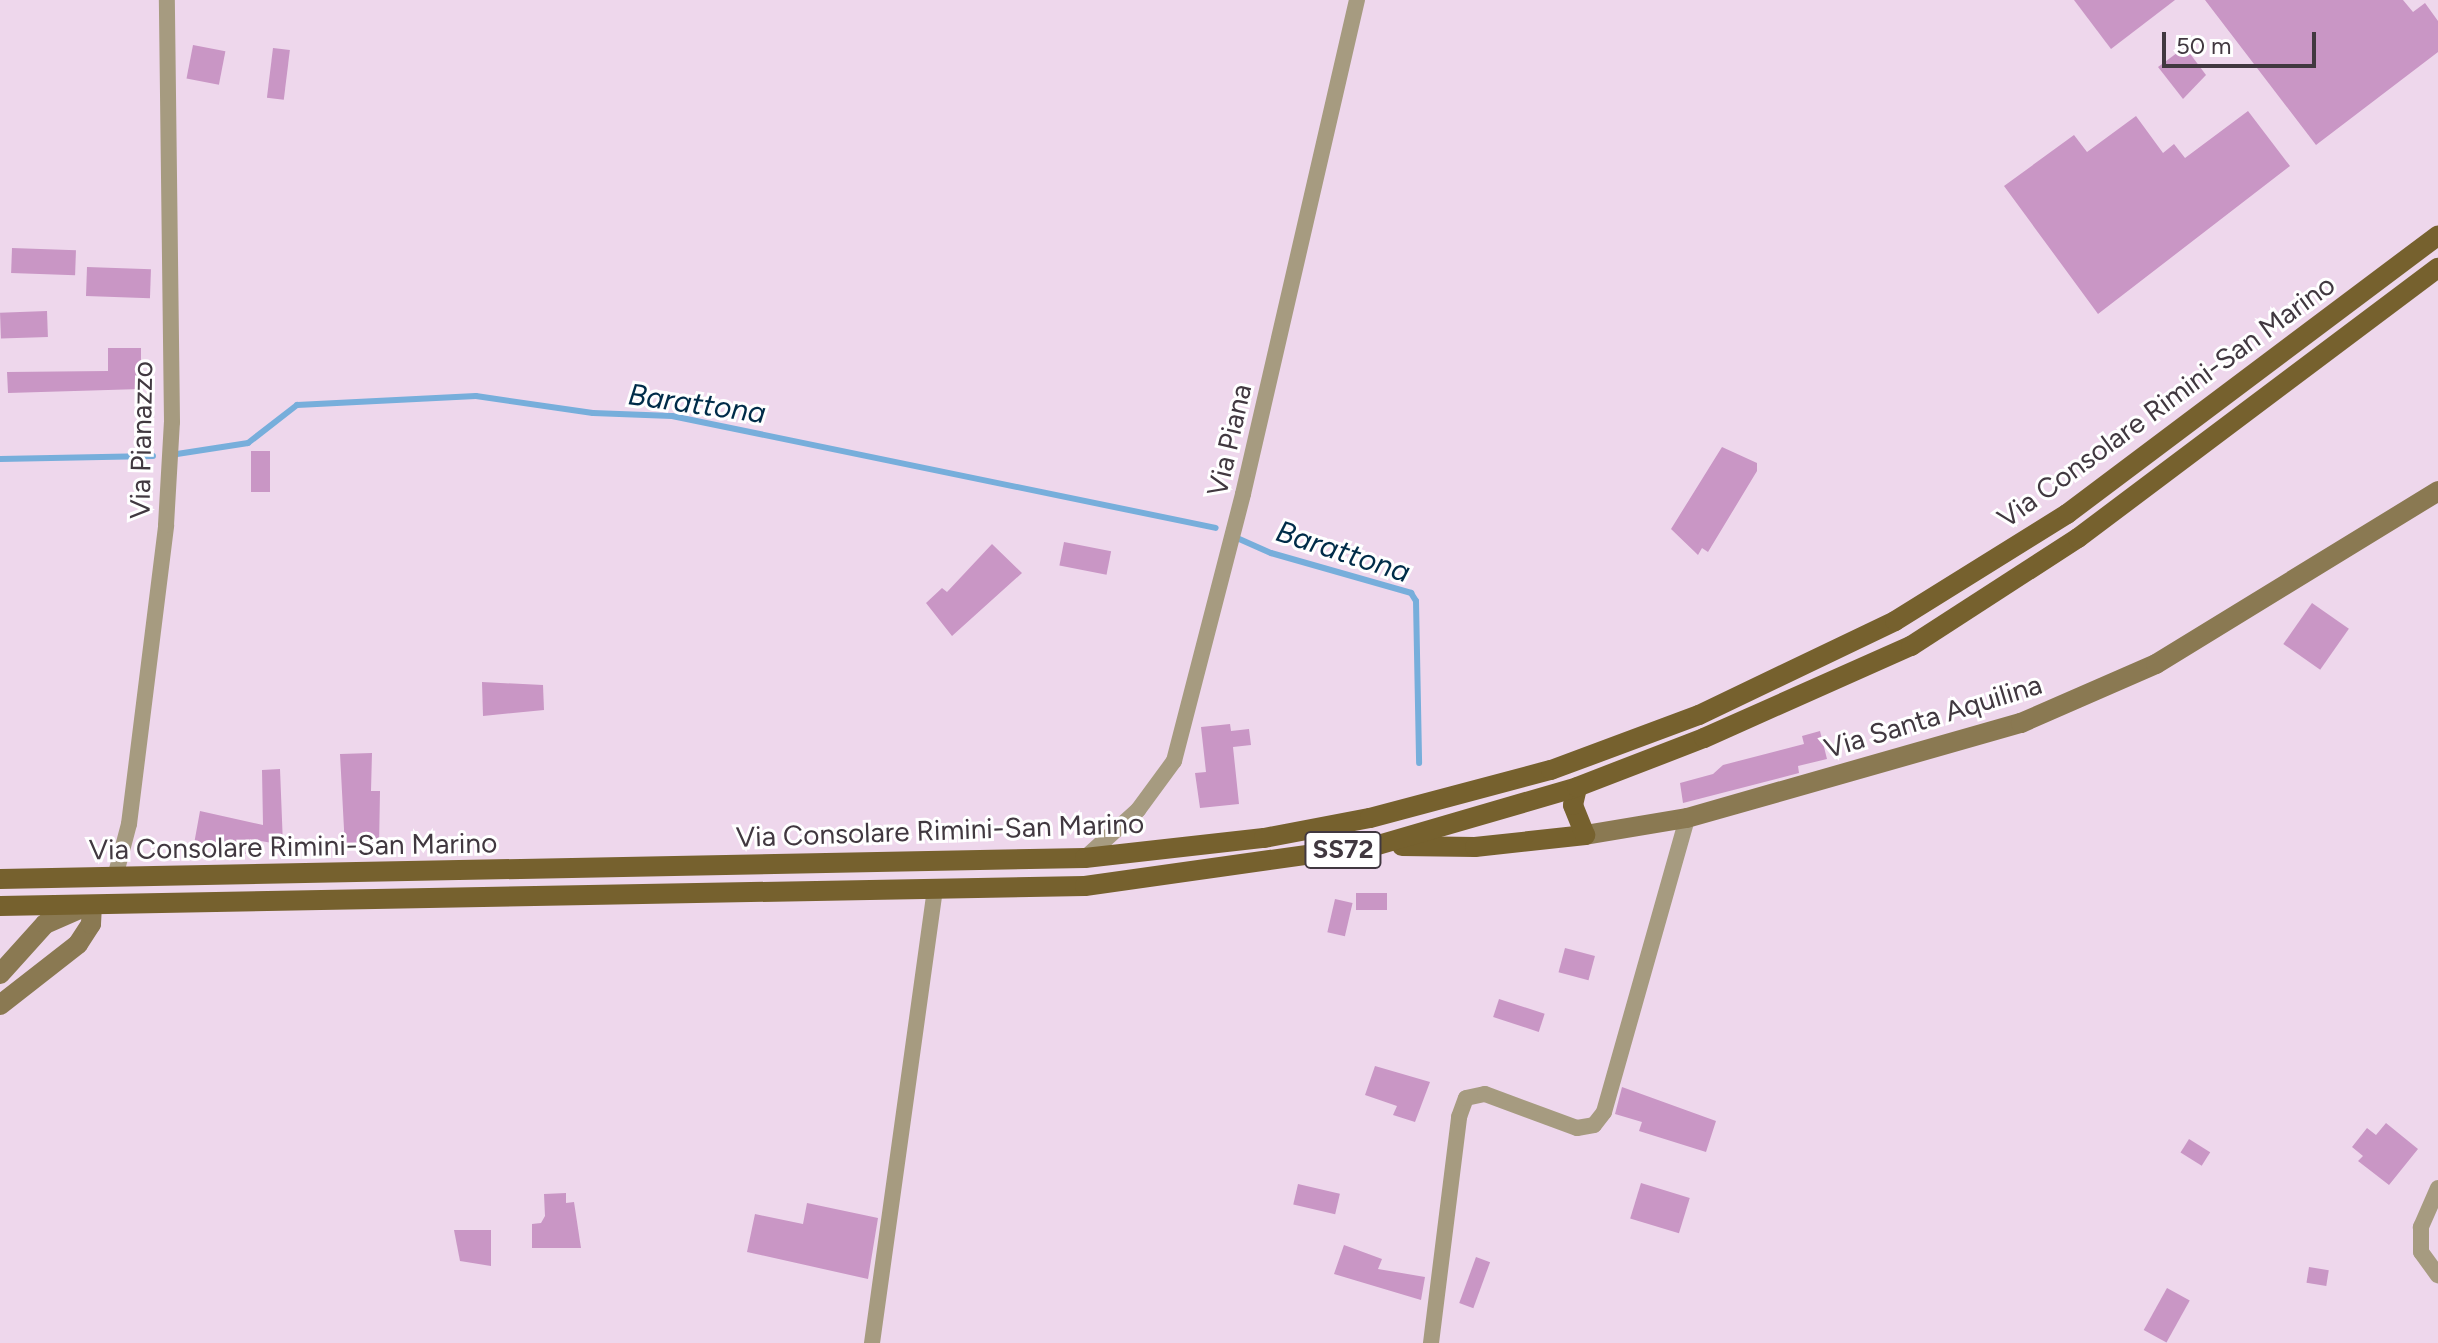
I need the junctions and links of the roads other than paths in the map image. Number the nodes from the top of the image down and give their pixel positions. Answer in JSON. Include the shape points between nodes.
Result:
{"nodes":[{"id":1,"x":167,"y":0,"type":"edge"},
{"id":2,"x":1357,"y":0,"type":"edge"},
{"id":3,"x":2438,"y":235,"type":"edge"},
{"id":4,"x":2438,"y":268,"type":"edge"},
{"id":5,"x":2438,"y":491,"type":"edge"},
{"id":6,"x":1577,"y":787,"type":"junction"},
{"id":7,"x":1687,"y":818,"type":"junction"},
{"id":8,"x":1585,"y":835,"type":"junction"},
{"id":9,"x":1378,"y":845,"type":"junction"},
{"id":10,"x":1085,"y":858,"type":"junction"},
{"id":11,"x":115,"y":877,"type":"junction"},
{"id":12,"x":0,"y":879,"type":"edge"},
{"id":13,"x":935,"y":891,"type":"junction"},
{"id":14,"x":92,"y":905,"type":"junction"},
{"id":15,"x":0,"y":906,"type":"edge"},
{"id":16,"x":0,"y":974,"type":"edge"},
{"id":17,"x":0,"y":1005,"type":"edge"},
{"id":18,"x":2438,"y":1188,"type":"edge"},
{"id":19,"x":2438,"y":1275,"type":"edge"},
{"id":20,"x":872,"y":1343,"type":"edge"},
{"id":21,"x":1431,"y":1343,"type":"edge"}],
"edges":[{"from":1,"to":11,"type":"street","name":"Via Pianazzo","via":[[172,422],[166,525],[129,824]]},
{"from":2,"to":10,"type":"street","name":"Via Piana","via":[[1243,494],[1174,761],[1138,810]]},
{"from":3,"to":10,"type":"main road","name":"Via Consolare Rimini-San Marino","number":"SS72","via":[[2067,514],[1895,621],[1699,715],[1551,770],[1370,818],[1264,838]]},
{"from":4,"to":6,"type":"main road","name":"Via Consolare Rimini-San Marino","number":"SS72","via":[[2078,538],[1911,646]]},
{"from":5,"to":7,"type":"street","name":"Via Santa Aquilina","via":[[2143,670],[2021,723]]},
{"from":6,"to":8,"type":"main road","via":[[1575,814]]},
{"from":6,"to":9,"type":"main road","name":"Via Consolare Rimini-San Marino","number":"SS72"},
{"from":7,"to":8,"type":"street","name":"Via Santa Aquilina"},
{"from":7,"to":21,"type":"street","via":[[1604,1112],[1594,1125],[1577,1128],[1485,1094],[1474,1093],[1462,1106]]},
{"from":8,"to":9,"type":"main road","via":[[1475,847]]},
{"from":9,"to":13,"type":"main road","name":"Via Consolare Rimini-San Marino","number":"SS72","via":[[1085,886]]},
{"from":10,"to":11,"type":"main road","name":"Via Consolare Rimini-San Marino","number":"SS72"},
{"from":11,"to":12,"type":"main road","name":"Via Consolare Rimini-San Marino","number":"SS72"},
{"from":11,"to":14,"type":"street"},
{"from":13,"to":14,"type":"main road","name":"Via Consolare Rimini-San Marino","number":"SS72"},
{"from":13,"to":20,"type":"street"},
{"from":14,"to":15,"type":"main road","name":"Via Consolare Rimini-San Marino","number":"SS72"},
{"from":14,"to":16,"type":"street","via":[[45,924]]},
{"from":14,"to":17,"type":"street","via":[[91,924],[78,944]]},
{"from":18,"to":19,"type":"street","via":[[2421,1227],[2421,1252]]}]}
